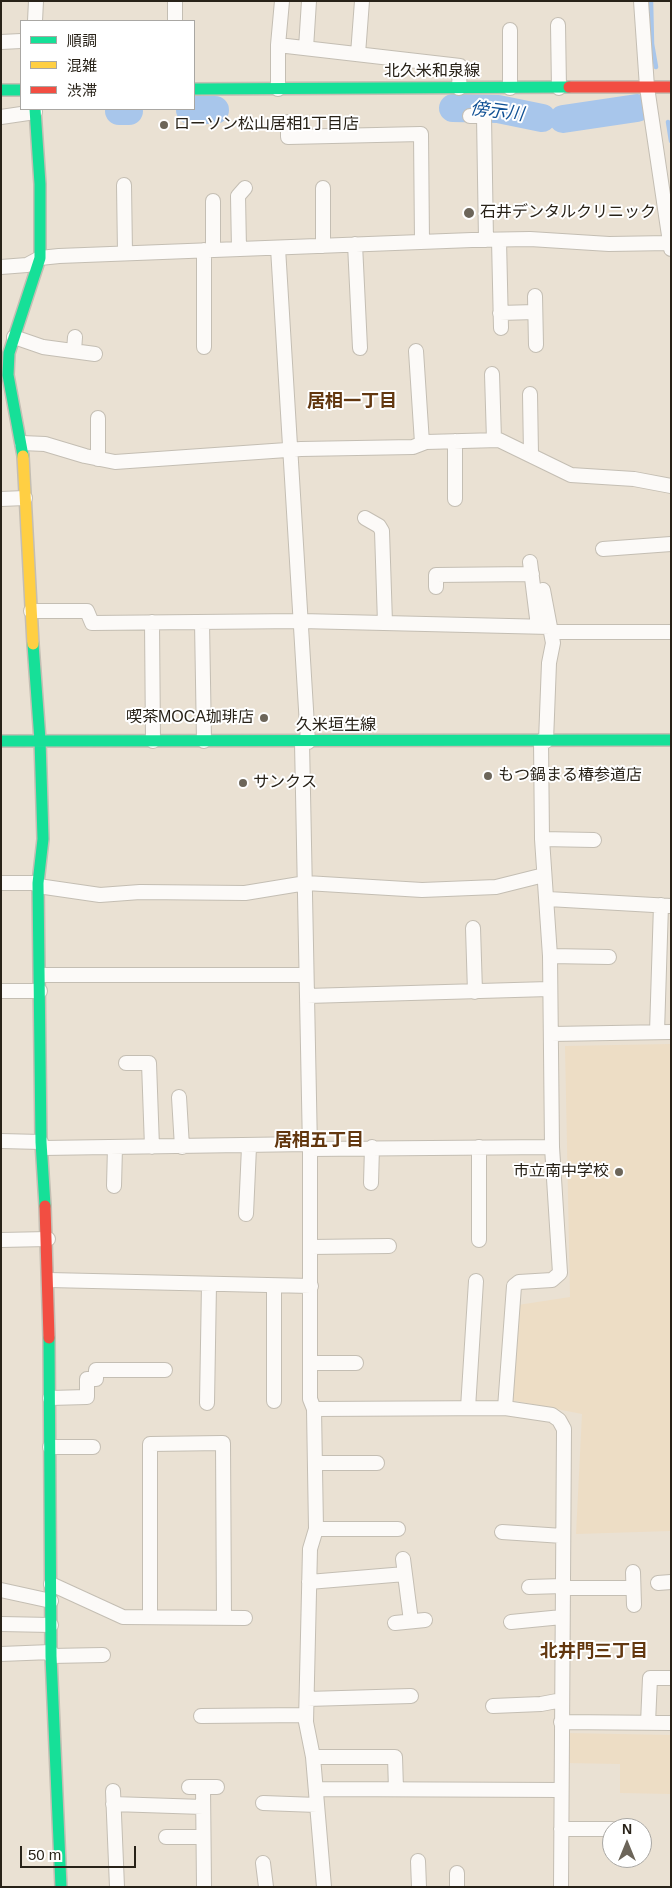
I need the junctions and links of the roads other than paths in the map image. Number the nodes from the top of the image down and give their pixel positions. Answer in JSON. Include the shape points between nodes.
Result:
{"nodes":[{"id":1,"x":36,"y":1,"type":"edge"},
{"id":2,"x":175,"y":1,"type":"edge"},
{"id":3,"x":282,"y":1,"type":"edge"},
{"id":4,"x":309,"y":1,"type":"edge"},
{"id":5,"x":362,"y":1,"type":"edge"},
{"id":6,"x":641,"y":1,"type":"edge"},
{"id":7,"x":35,"y":20,"type":"edge"},
{"id":8,"x":175,"y":20,"type":"edge"},
{"id":9,"x":558,"y":25,"type":"dead end"},
{"id":10,"x":510,"y":30,"type":"dead end"},
{"id":11,"x":20,"y":41,"type":"edge"},
{"id":12,"x":1,"y":42,"type":"edge"},
{"id":13,"x":278,"y":45,"type":"junction"},
{"id":14,"x":306,"y":48,"type":"junction"},
{"id":15,"x":358,"y":54,"type":"junction"},
{"id":16,"x":647,"y":87,"type":"junction"},
{"id":17,"x":671,"y":87,"type":"edge"},
{"id":18,"x":459,"y":88,"type":"junction"},
{"id":19,"x":510,"y":88,"type":"junction"},
{"id":20,"x":559,"y":88,"type":"junction"},
{"id":21,"x":195,"y":89,"type":"edge"},
{"id":22,"x":278,"y":89,"type":"junction"},
{"id":23,"x":1,"y":90,"type":"edge"},
{"id":24,"x":20,"y":90,"type":"edge"},
{"id":25,"x":35,"y":110,"type":"edge"},
{"id":26,"x":1,"y":116,"type":"edge"},
{"id":27,"x":470,"y":116,"type":"dead end"},
{"id":28,"x":288,"y":122,"type":"dead end"},
{"id":29,"x":124,"y":185,"type":"dead end"},
{"id":30,"x":245,"y":188,"type":"dead end"},
{"id":31,"x":323,"y":188,"type":"dead end"},
{"id":32,"x":213,"y":201,"type":"dead end"},
{"id":33,"x":493,"y":240,"type":"junction"},
{"id":34,"x":422,"y":242,"type":"junction"},
{"id":35,"x":670,"y":243,"type":"edge"},
{"id":36,"x":355,"y":244,"type":"junction"},
{"id":37,"x":323,"y":246,"type":"junction"},
{"id":38,"x":278,"y":248,"type":"junction"},
{"id":39,"x":239,"y":249,"type":"junction"},
{"id":40,"x":671,"y":249,"type":"edge"},
{"id":41,"x":208,"y":250,"type":"junction"},
{"id":42,"x":125,"y":253,"type":"junction"},
{"id":43,"x":40,"y":258,"type":"junction"},
{"id":44,"x":1,"y":267,"type":"edge"},
{"id":45,"x":535,"y":296,"type":"dead end"},
{"id":46,"x":535,"y":312,"type":"junction"},
{"id":47,"x":500,"y":313,"type":"junction"},
{"id":48,"x":501,"y":328,"type":"dead end"},
{"id":49,"x":14,"y":337,"type":"junction"},
{"id":50,"x":75,"y":337,"type":"dead end"},
{"id":51,"x":536,"y":345,"type":"dead end"},
{"id":52,"x":204,"y":347,"type":"dead end"},
{"id":53,"x":360,"y":348,"type":"dead end"},
{"id":54,"x":74,"y":351,"type":"junction"},
{"id":55,"x":416,"y":351,"type":"dead end"},
{"id":56,"x":95,"y":354,"type":"dead end"},
{"id":57,"x":492,"y":374,"type":"dead end"},
{"id":58,"x":5,"y":385,"type":"edge"},
{"id":59,"x":530,"y":394,"type":"dead end"},
{"id":60,"x":98,"y":418,"type":"dead end"},
{"id":61,"x":494,"y":440,"type":"junction"},
{"id":62,"x":455,"y":441,"type":"junction"},
{"id":63,"x":22,"y":444,"type":"junction"},
{"id":64,"x":422,"y":444,"type":"junction"},
{"id":65,"x":291,"y":450,"type":"junction"},
{"id":66,"x":531,"y":454,"type":"junction"},
{"id":67,"x":98,"y":459,"type":"junction"},
{"id":68,"x":671,"y":486,"type":"edge"},
{"id":69,"x":25,"y":498,"type":"junction"},
{"id":70,"x":1,"y":499,"type":"edge"},
{"id":71,"x":456,"y":499,"type":"dead end"},
{"id":72,"x":365,"y":518,"type":"dead end"},
{"id":73,"x":671,"y":544,"type":"edge"},
{"id":74,"x":603,"y":549,"type":"dead end"},
{"id":75,"x":436,"y":587,"type":"dead end"},
{"id":76,"x":543,"y":590,"type":"dead end"},
{"id":77,"x":31,"y":611,"type":"junction"},
{"id":78,"x":301,"y":621,"type":"junction"},
{"id":79,"x":152,"y":622,"type":"junction"},
{"id":80,"x":202,"y":622,"type":"junction"},
{"id":81,"x":385,"y":623,"type":"junction"},
{"id":82,"x":547,"y":628,"type":"junction"},
{"id":83,"x":671,"y":632,"type":"edge"},
{"id":84,"x":40,"y":740,"type":"junction"},
{"id":85,"x":671,"y":740,"type":"edge"},
{"id":86,"x":1,"y":741,"type":"edge"},
{"id":87,"x":153,"y":741,"type":"junction"},
{"id":88,"x":204,"y":741,"type":"junction"},
{"id":89,"x":544,"y":741,"type":"junction"},
{"id":90,"x":305,"y":742,"type":"junction"},
{"id":91,"x":542,"y":839,"type":"junction"},
{"id":92,"x":594,"y":840,"type":"dead end"},
{"id":93,"x":544,"y":875,"type":"junction"},
{"id":94,"x":306,"y":883,"type":"junction"},
{"id":95,"x":1,"y":884,"type":"edge"},
{"id":96,"x":38,"y":885,"type":"junction"},
{"id":97,"x":548,"y":899,"type":"junction"},
{"id":98,"x":666,"y":906,"type":"edge"},
{"id":99,"x":473,"y":928,"type":"dead end"},
{"id":100,"x":550,"y":956,"type":"junction"},
{"id":101,"x":609,"y":957,"type":"dead end"},
{"id":102,"x":41,"y":975,"type":"junction"},
{"id":103,"x":306,"y":975,"type":"junction"},
{"id":104,"x":549,"y":989,"type":"junction"},
{"id":105,"x":1,"y":991,"type":"edge"},
{"id":106,"x":40,"y":991,"type":"junction"},
{"id":107,"x":475,"y":992,"type":"junction"},
{"id":108,"x":306,"y":996,"type":"junction"},
{"id":109,"x":664,"y":1032,"type":"edge"},
{"id":110,"x":551,"y":1034,"type":"junction"},
{"id":111,"x":126,"y":1063,"type":"dead end"},
{"id":112,"x":179,"y":1097,"type":"dead end"},
{"id":113,"x":1,"y":1141,"type":"edge"},
{"id":114,"x":42,"y":1145,"type":"junction"},
{"id":115,"x":115,"y":1147,"type":"junction"},
{"id":116,"x":152,"y":1147,"type":"junction"},
{"id":117,"x":182,"y":1147,"type":"junction"},
{"id":118,"x":250,"y":1147,"type":"junction"},
{"id":119,"x":310,"y":1147,"type":"junction"},
{"id":120,"x":372,"y":1147,"type":"junction"},
{"id":121,"x":479,"y":1147,"type":"junction"},
{"id":122,"x":552,"y":1147,"type":"junction"},
{"id":123,"x":371,"y":1182,"type":"dead end"},
{"id":124,"x":114,"y":1186,"type":"dead end"},
{"id":125,"x":246,"y":1214,"type":"dead end"},
{"id":126,"x":48,"y":1239,"type":"junction"},
{"id":127,"x":1,"y":1240,"type":"edge"},
{"id":128,"x":479,"y":1240,"type":"dead end"},
{"id":129,"x":389,"y":1246,"type":"dead end"},
{"id":130,"x":311,"y":1247,"type":"junction"},
{"id":131,"x":49,"y":1280,"type":"junction"},
{"id":132,"x":476,"y":1281,"type":"dead end"},
{"id":133,"x":209,"y":1284,"type":"junction"},
{"id":134,"x":274,"y":1286,"type":"junction"},
{"id":135,"x":311,"y":1286,"type":"junction"},
{"id":136,"x":310,"y":1363,"type":"junction"},
{"id":137,"x":356,"y":1363,"type":"dead end"},
{"id":138,"x":165,"y":1370,"type":"dead end"},
{"id":139,"x":50,"y":1398,"type":"junction"},
{"id":140,"x":274,"y":1401,"type":"dead end"},
{"id":141,"x":207,"y":1403,"type":"dead end"},
{"id":142,"x":468,"y":1408,"type":"junction"},
{"id":143,"x":505,"y":1408,"type":"junction"},
{"id":144,"x":314,"y":1409,"type":"junction"},
{"id":145,"x":50,"y":1447,"type":"junction"},
{"id":146,"x":93,"y":1447,"type":"dead end"},
{"id":147,"x":315,"y":1463,"type":"junction"},
{"id":148,"x":378,"y":1463,"type":"dead end"},
{"id":149,"x":316,"y":1529,"type":"junction"},
{"id":150,"x":398,"y":1530,"type":"dead end"},
{"id":151,"x":502,"y":1532,"type":"dead end"},
{"id":152,"x":563,"y":1536,"type":"junction"},
{"id":153,"x":403,"y":1559,"type":"dead end"},
{"id":154,"x":633,"y":1572,"type":"dead end"},
{"id":155,"x":405,"y":1574,"type":"junction"},
{"id":156,"x":309,"y":1582,"type":"junction"},
{"id":157,"x":50,"y":1584,"type":"junction"},
{"id":158,"x":529,"y":1587,"type":"dead end"},
{"id":159,"x":563,"y":1587,"type":"junction"},
{"id":160,"x":633,"y":1588,"type":"junction"},
{"id":161,"x":1,"y":1590,"type":"edge"},
{"id":162,"x":51,"y":1601,"type":"junction"},
{"id":163,"x":634,"y":1605,"type":"dead end"},
{"id":164,"x":150,"y":1617,"type":"junction"},
{"id":165,"x":224,"y":1618,"type":"junction"},
{"id":166,"x":245,"y":1618,"type":"dead end"},
{"id":167,"x":562,"y":1618,"type":"junction"},
{"id":168,"x":511,"y":1622,"type":"dead end"},
{"id":169,"x":395,"y":1623,"type":"dead end"},
{"id":170,"x":1,"y":1624,"type":"edge"},
{"id":171,"x":51,"y":1625,"type":"junction"},
{"id":172,"x":1,"y":1654,"type":"edge"},
{"id":173,"x":51,"y":1654,"type":"junction"},
{"id":174,"x":103,"y":1655,"type":"dead end"},
{"id":175,"x":671,"y":1678,"type":"edge"},
{"id":176,"x":411,"y":1696,"type":"dead end"},
{"id":177,"x":306,"y":1698,"type":"junction"},
{"id":178,"x":562,"y":1700,"type":"junction"},
{"id":179,"x":492,"y":1706,"type":"dead end"},
{"id":180,"x":306,"y":1715,"type":"junction"},
{"id":181,"x":201,"y":1716,"type":"dead end"},
{"id":182,"x":562,"y":1722,"type":"junction"},
{"id":183,"x":648,"y":1722,"type":"junction"},
{"id":184,"x":671,"y":1723,"type":"edge"},
{"id":185,"x":314,"y":1757,"type":"junction"},
{"id":186,"x":203,"y":1787,"type":"dead end"},
{"id":187,"x":316,"y":1789,"type":"junction"},
{"id":188,"x":396,"y":1789,"type":"junction"},
{"id":189,"x":561,"y":1790,"type":"junction"},
{"id":190,"x":264,"y":1803,"type":"dead end"},
{"id":191,"x":317,"y":1805,"type":"junction"},
{"id":192,"x":203,"y":1808,"type":"junction"},
{"id":193,"x":561,"y":1829,"type":"junction"},
{"id":194,"x":602,"y":1829,"type":"edge"},
{"id":195,"x":166,"y":1837,"type":"dead end"},
{"id":196,"x":203,"y":1837,"type":"junction"},
{"id":197,"x":418,"y":1861,"type":"dead end"},
{"id":198,"x":263,"y":1863,"type":"dead end"},
{"id":199,"x":61,"y":1887,"type":"edge"},
{"id":200,"x":117,"y":1887,"type":"edge"},
{"id":201,"x":204,"y":1887,"type":"edge"},
{"id":202,"x":266,"y":1887,"type":"edge"},
{"id":203,"x":324,"y":1887,"type":"edge"},
{"id":204,"x":419,"y":1887,"type":"edge"},
{"id":205,"x":561,"y":1887,"type":"edge"}],
"edges":[{"from":1,"to":7,"type":"street"},
{"from":2,"to":8,"type":"street"},
{"from":3,"to":13,"type":"street"},
{"from":4,"to":14,"type":"street"},
{"from":5,"to":15,"type":"street"},
{"from":6,"to":16,"type":"street"},
{"from":9,"to":20,"type":"street"},
{"from":10,"to":19,"type":"street"},
{"from":11,"to":12,"type":"street"},
{"from":13,"to":14,"type":"street"},
{"from":13,"to":22,"type":"street"},
{"from":14,"to":15,"type":"street"},
{"from":15,"to":18,"type":"street","via":[[460,66]]},
{"from":16,"to":17,"type":"street","name":"北久米和泉線"},
{"from":16,"to":20,"type":"street","name":"北久米和泉線"},
{"from":16,"to":35,"type":"street"},
{"from":18,"to":19,"type":"street","name":"北久米和泉線"},
{"from":18,"to":22,"type":"street","name":"北久米和泉線"},
{"from":19,"to":20,"type":"street","name":"北久米和泉線"},
{"from":21,"to":22,"type":"street","name":"北久米和泉線"},
{"from":23,"to":24,"type":"street"},
{"from":25,"to":26,"type":"street"},
{"from":25,"to":43,"type":"street"},
{"from":27,"to":33,"type":"street","via":[[484,116]]},
{"from":28,"to":34,"type":"street","via":[[288,137],[361,129],[421,134]]},
{"from":29,"to":42,"type":"street"},
{"from":30,"to":39,"type":"street","via":[[238,196]]},
{"from":31,"to":37,"type":"street"},
{"from":32,"to":41,"type":"street"},
{"from":33,"to":34,"type":"street"},
{"from":33,"to":35,"type":"street"},
{"from":33,"to":47,"type":"street"},
{"from":34,"to":36,"type":"street"},
{"from":35,"to":40,"type":"street"},
{"from":36,"to":37,"type":"street"},
{"from":36,"to":53,"type":"street"},
{"from":37,"to":38,"type":"street"},
{"from":38,"to":39,"type":"street"},
{"from":38,"to":65,"type":"street"},
{"from":39,"to":41,"type":"street"},
{"from":41,"to":42,"type":"street"},
{"from":41,"to":52,"type":"street"},
{"from":42,"to":43,"type":"street"},
{"from":43,"to":44,"type":"street","via":[[27,265]]},
{"from":43,"to":49,"type":"street"},
{"from":45,"to":46,"type":"street"},
{"from":46,"to":47,"type":"street"},
{"from":46,"to":51,"type":"street"},
{"from":47,"to":48,"type":"street"},
{"from":49,"to":54,"type":"street","via":[[43,348]]},
{"from":49,"to":58,"type":"street"},
{"from":50,"to":54,"type":"street"},
{"from":54,"to":56,"type":"street"},
{"from":55,"to":64,"type":"street"},
{"from":57,"to":61,"type":"street"},
{"from":58,"to":63,"type":"street"},
{"from":59,"to":66,"type":"street"},
{"from":60,"to":67,"type":"street"},
{"from":61,"to":62,"type":"street"},
{"from":61,"to":66,"type":"street"},
{"from":62,"to":64,"type":"street"},
{"from":62,"to":71,"type":"street"},
{"from":63,"to":67,"type":"street","via":[[45,444]]},
{"from":63,"to":69,"type":"street"},
{"from":64,"to":65,"type":"street","via":[[413,447]]},
{"from":65,"to":67,"type":"street","via":[[130,461]]},
{"from":65,"to":78,"type":"street"},
{"from":66,"to":68,"type":"street","via":[[571,475],[634,479]]},
{"from":69,"to":70,"type":"street"},
{"from":69,"to":77,"type":"street"},
{"from":72,"to":81,"type":"street","via":[[382,531]]},
{"from":73,"to":74,"type":"street"},
{"from":75,"to":82,"type":"street","via":[[436,575],[531,568]]},
{"from":76,"to":82,"type":"street"},
{"from":77,"to":79,"type":"street","via":[[87,610],[92,623]]},
{"from":77,"to":84,"type":"street"},
{"from":78,"to":80,"type":"street"},
{"from":78,"to":81,"type":"street"},
{"from":78,"to":90,"type":"street"},
{"from":79,"to":80,"type":"street"},
{"from":79,"to":87,"type":"street"},
{"from":80,"to":88,"type":"street"},
{"from":81,"to":82,"type":"street"},
{"from":82,"to":83,"type":"street"},
{"from":82,"to":89,"type":"street"},
{"from":84,"to":86,"type":"street","name":"久米垣生線"},
{"from":84,"to":87,"type":"street","name":"久米垣生線"},
{"from":84,"to":96,"type":"street","via":[[43,839]]},
{"from":85,"to":89,"type":"street","name":"久米垣生線"},
{"from":87,"to":88,"type":"street","name":"久米垣生線"},
{"from":88,"to":90,"type":"street","name":"久米垣生線"},
{"from":89,"to":90,"type":"street","name":"久米垣生線"},
{"from":89,"to":91,"type":"street"},
{"from":90,"to":94,"type":"street"},
{"from":91,"to":92,"type":"street"},
{"from":91,"to":93,"type":"street"},
{"from":93,"to":94,"type":"street","via":[[496,888],[422,890]]},
{"from":93,"to":97,"type":"street"},
{"from":94,"to":96,"type":"street","via":[[245,893],[100,895]]},
{"from":94,"to":103,"type":"street"},
{"from":95,"to":96,"type":"street"},
{"from":96,"to":102,"type":"street"},
{"from":97,"to":98,"type":"street"},
{"from":97,"to":100,"type":"street"},
{"from":98,"to":109,"type":"street"},
{"from":99,"to":107,"type":"street"},
{"from":100,"to":101,"type":"street"},
{"from":100,"to":104,"type":"street"},
{"from":102,"to":103,"type":"street"},
{"from":102,"to":106,"type":"street"},
{"from":103,"to":108,"type":"street"},
{"from":104,"to":107,"type":"street"},
{"from":104,"to":110,"type":"street"},
{"from":105,"to":106,"type":"street"},
{"from":106,"to":114,"type":"street"},
{"from":107,"to":108,"type":"street"},
{"from":108,"to":119,"type":"street"},
{"from":109,"to":110,"type":"street"},
{"from":110,"to":122,"type":"street"},
{"from":111,"to":116,"type":"street","via":[[150,1063]]},
{"from":112,"to":117,"type":"street"},
{"from":113,"to":114,"type":"street"},
{"from":114,"to":115,"type":"street"},
{"from":114,"to":126,"type":"street"},
{"from":115,"to":116,"type":"street"},
{"from":115,"to":124,"type":"street"},
{"from":116,"to":117,"type":"street"},
{"from":117,"to":118,"type":"street"},
{"from":118,"to":119,"type":"street"},
{"from":118,"to":125,"type":"street"},
{"from":119,"to":120,"type":"street"},
{"from":119,"to":130,"type":"street"},
{"from":120,"to":121,"type":"street"},
{"from":120,"to":123,"type":"street"},
{"from":121,"to":122,"type":"street"},
{"from":121,"to":128,"type":"street"},
{"from":122,"to":143,"type":"street","via":[[560,1273],[552,1280],[519,1282],[514,1286]]},
{"from":126,"to":127,"type":"street"},
{"from":126,"to":131,"type":"street"},
{"from":129,"to":130,"type":"street"},
{"from":130,"to":135,"type":"street"},
{"from":131,"to":133,"type":"street"},
{"from":131,"to":139,"type":"street"},
{"from":132,"to":142,"type":"street"},
{"from":133,"to":134,"type":"street"},
{"from":133,"to":141,"type":"street"},
{"from":134,"to":135,"type":"street"},
{"from":134,"to":140,"type":"street"},
{"from":135,"to":136,"type":"street"},
{"from":136,"to":137,"type":"street"},
{"from":136,"to":144,"type":"street","via":[[310,1399]]},
{"from":138,"to":139,"type":"street","via":[[96,1370],[96,1379],[87,1379],[87,1397]]},
{"from":139,"to":145,"type":"street"},
{"from":142,"to":143,"type":"street"},
{"from":142,"to":144,"type":"street"},
{"from":143,"to":152,"type":"street","via":[[552,1415],[564,1429]]},
{"from":144,"to":147,"type":"street"},
{"from":145,"to":146,"type":"street"},
{"from":145,"to":157,"type":"street"},
{"from":147,"to":148,"type":"street"},
{"from":147,"to":149,"type":"street"},
{"from":149,"to":150,"type":"street"},
{"from":149,"to":156,"type":"street","via":[[310,1549]]},
{"from":151,"to":152,"type":"street"},
{"from":152,"to":159,"type":"street"},
{"from":153,"to":155,"type":"street"},
{"from":154,"to":160,"type":"street"},
{"from":155,"to":156,"type":"street"},
{"from":155,"to":169,"type":"street","via":[[418,1621]]},
{"from":156,"to":177,"type":"street"},
{"from":157,"to":162,"type":"street"},
{"from":157,"to":164,"type":"street","via":[[123,1617]]},
{"from":158,"to":159,"type":"street"},
{"from":159,"to":160,"type":"street"},
{"from":159,"to":167,"type":"street"},
{"from":160,"to":163,"type":"street"},
{"from":161,"to":162,"type":"street"},
{"from":162,"to":171,"type":"street"},
{"from":164,"to":165,"type":"street"},
{"from":164,"to":165,"type":"street","via":[[150,1444],[223,1443]]},
{"from":165,"to":166,"type":"street"},
{"from":167,"to":168,"type":"street"},
{"from":167,"to":178,"type":"street"},
{"from":170,"to":171,"type":"street"},
{"from":171,"to":173,"type":"street"},
{"from":172,"to":173,"type":"street"},
{"from":173,"to":174,"type":"street"},
{"from":173,"to":199,"type":"street"},
{"from":175,"to":183,"type":"street","via":[[650,1678]]},
{"from":176,"to":177,"type":"street"},
{"from":177,"to":180,"type":"street"},
{"from":178,"to":179,"type":"street"},
{"from":178,"to":182,"type":"street"},
{"from":180,"to":181,"type":"street"},
{"from":180,"to":185,"type":"street"},
{"from":182,"to":183,"type":"street"},
{"from":182,"to":189,"type":"street"},
{"from":183,"to":184,"type":"street"},
{"from":185,"to":187,"type":"street"},
{"from":185,"to":188,"type":"street","via":[[395,1757]]},
{"from":186,"to":192,"type":"street"},
{"from":187,"to":188,"type":"street"},
{"from":187,"to":191,"type":"street"},
{"from":188,"to":189,"type":"street"},
{"from":189,"to":193,"type":"street"},
{"from":190,"to":191,"type":"street"},
{"from":191,"to":203,"type":"street"},
{"from":192,"to":196,"type":"street"},
{"from":192,"to":200,"type":"street","via":[[113,1798]]},
{"from":193,"to":194,"type":"street"},
{"from":193,"to":205,"type":"street"},
{"from":195,"to":196,"type":"street"},
{"from":196,"to":201,"type":"street"},
{"from":197,"to":204,"type":"street"},
{"from":198,"to":202,"type":"street"}]}
